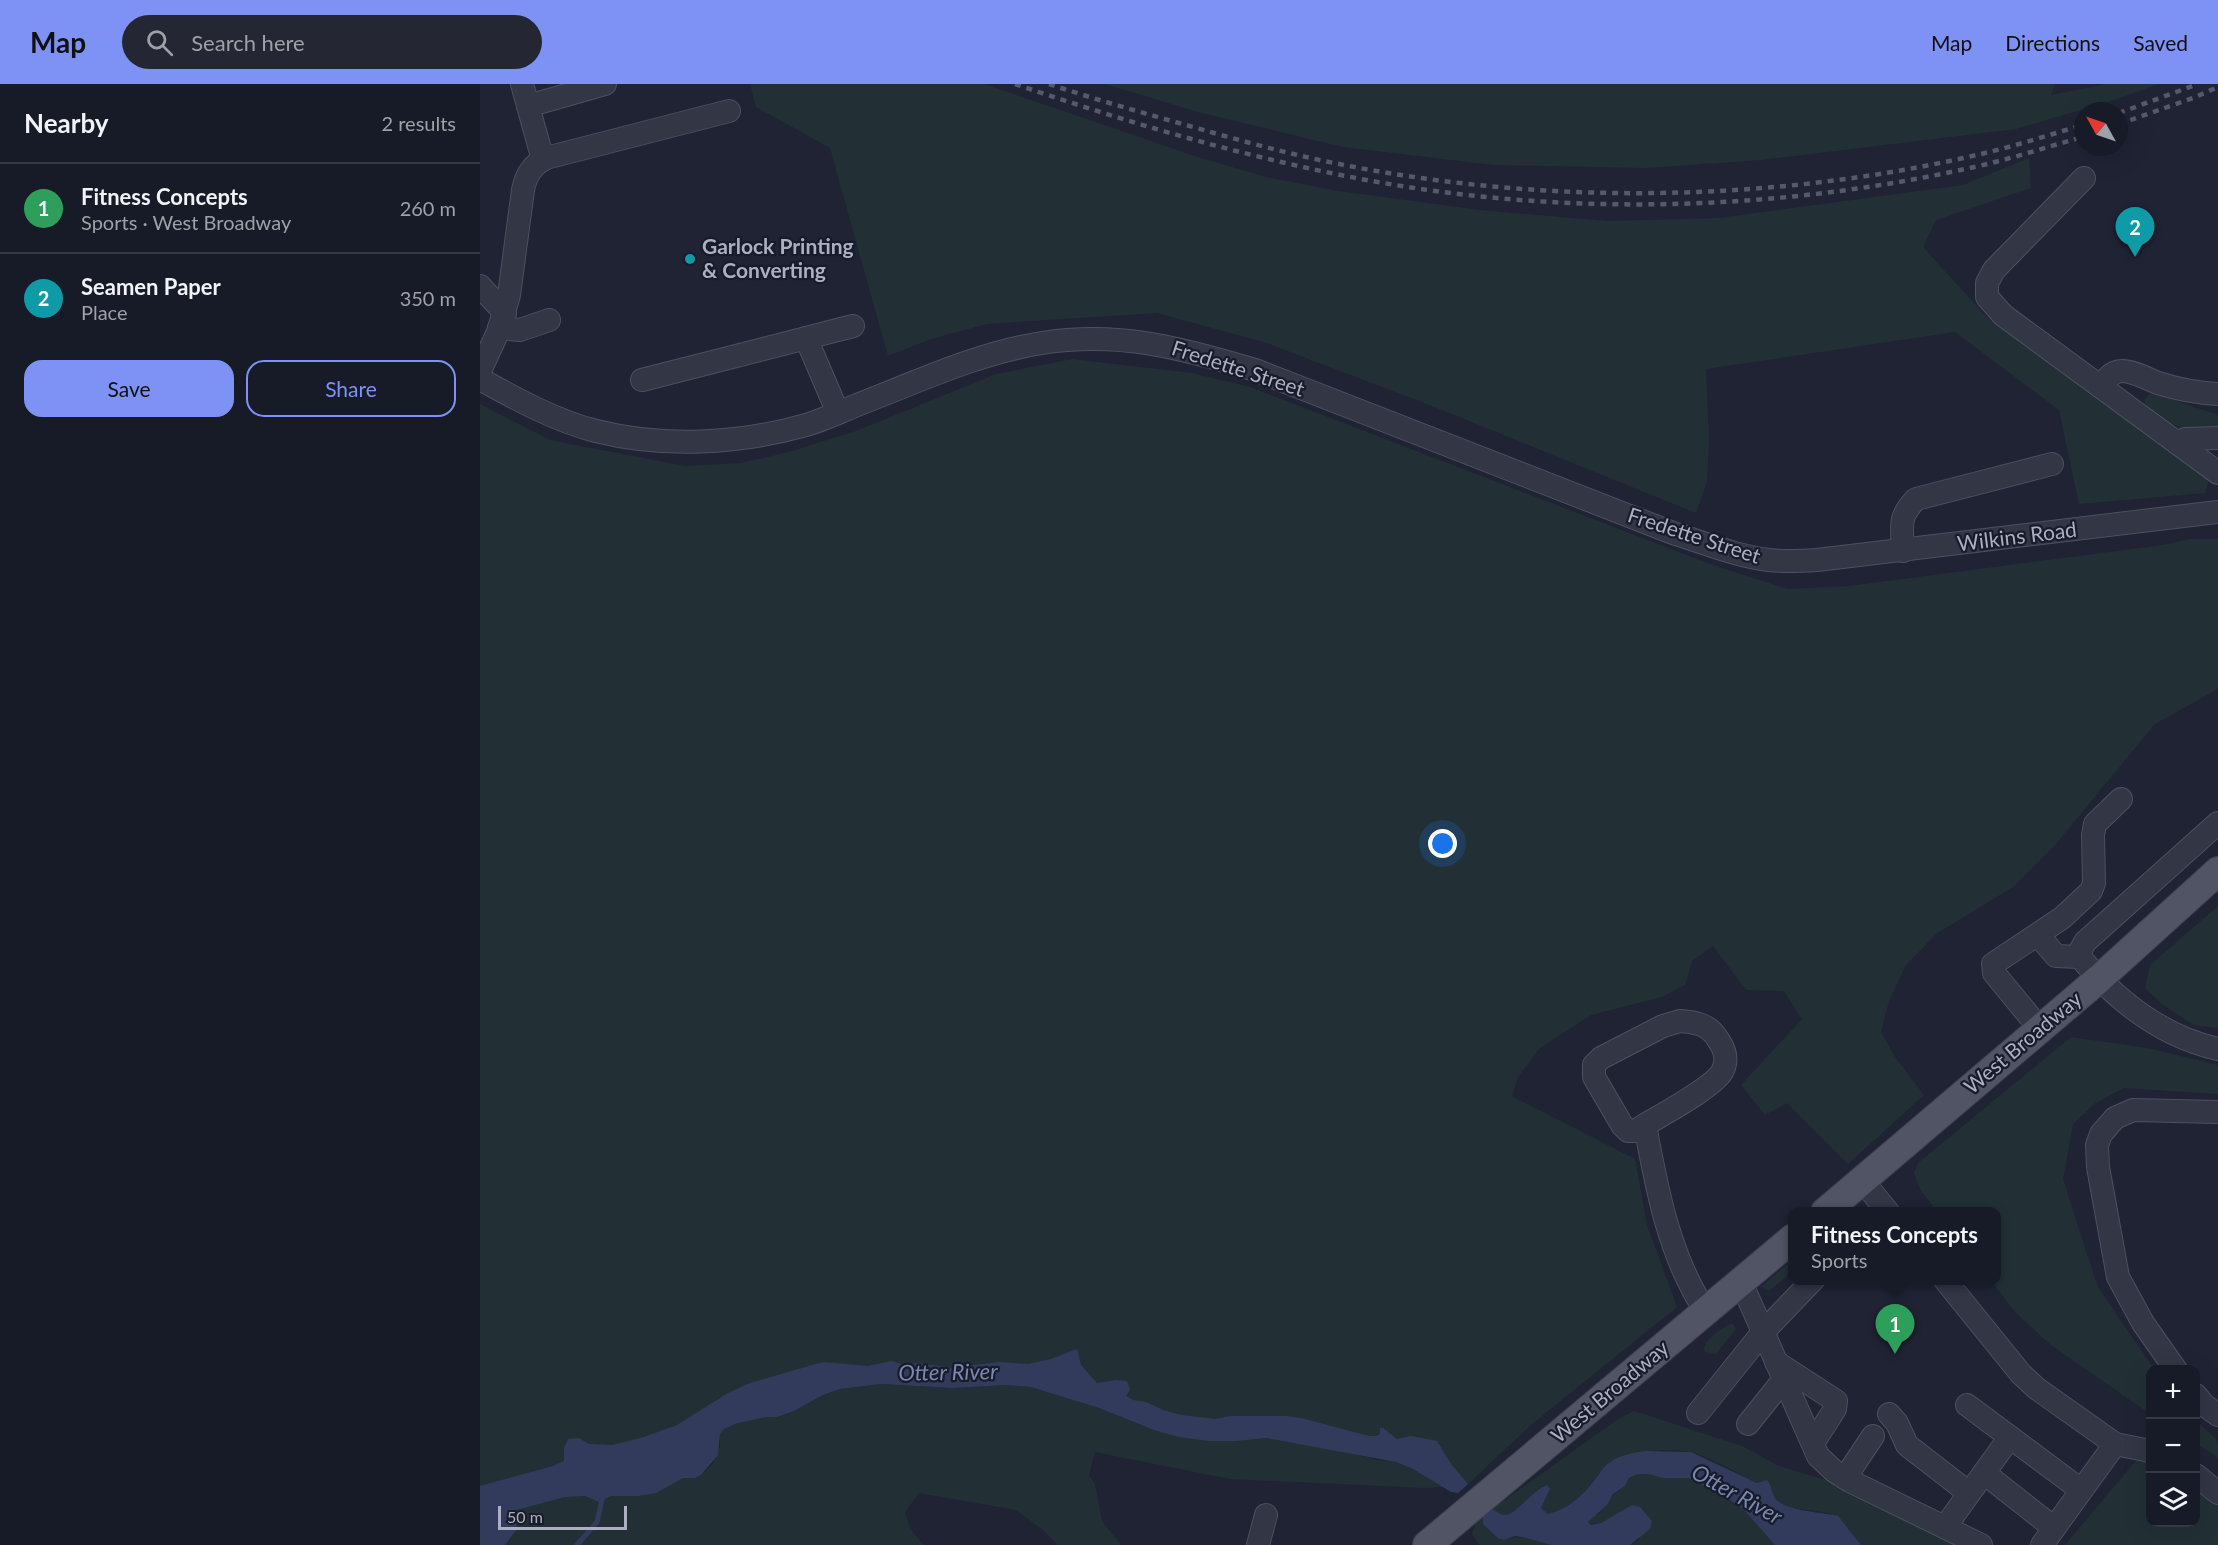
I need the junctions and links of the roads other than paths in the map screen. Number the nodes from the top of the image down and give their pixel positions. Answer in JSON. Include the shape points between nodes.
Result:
{"nodes":[{"id":1,"x":522,"y":84,"type":"edge"},
{"id":2,"x":605,"y":84,"type":"edge"},
{"id":3,"x":528,"y":106,"type":"junction"},
{"id":4,"x":729,"y":111,"type":"dead end"},
{"id":5,"x":543,"y":160,"type":"junction"},
{"id":6,"x":2084,"y":178,"type":"dead end"},
{"id":7,"x":480,"y":286,"type":"edge"},
{"id":8,"x":549,"y":320,"type":"dead end"},
{"id":9,"x":502,"y":321,"type":"junction"},
{"id":10,"x":853,"y":326,"type":"dead end"},
{"id":11,"x":806,"y":338,"type":"junction"},
{"id":12,"x":480,"y":371,"type":"edge"},
{"id":13,"x":480,"y":379,"type":"edge"},
{"id":14,"x":642,"y":380,"type":"dead end"},
{"id":15,"x":2101,"y":387,"type":"junction"},
{"id":16,"x":2218,"y":394,"type":"edge"},
{"id":17,"x":838,"y":413,"type":"junction"},
{"id":18,"x":2218,"y":438,"type":"edge"},
{"id":19,"x":2177,"y":443,"type":"junction"},
{"id":20,"x":2052,"y":464,"type":"dead end"},
{"id":21,"x":2218,"y":473,"type":"edge"},
{"id":22,"x":2218,"y":512,"type":"edge"},
{"id":23,"x":1904,"y":550,"type":"junction"},
{"id":24,"x":1815,"y":561,"type":"joint"},
{"id":25,"x":2121,"y":799,"type":"dead end"},
{"id":26,"x":2218,"y":824,"type":"edge"},
{"id":27,"x":2218,"y":871,"type":"edge"},
{"id":28,"x":2076,"y":905,"type":"junction"},
{"id":29,"x":2098,"y":931,"type":"junction"},
{"id":30,"x":2038,"y":935,"type":"junction"},
{"id":31,"x":2080,"y":957,"type":"junction"},
{"id":32,"x":2100,"y":978,"type":"junction"},
{"id":33,"x":2040,"y":1029,"type":"junction"},
{"id":34,"x":2218,"y":1049,"type":"edge"},
{"id":35,"x":2218,"y":1112,"type":"edge"},
{"id":36,"x":1645,"y":1125,"type":"junction"},
{"id":37,"x":1862,"y":1180,"type":"junction"},
{"id":38,"x":1831,"y":1207,"type":"edge"},
{"id":39,"x":1884,"y":1207,"type":"edge"},
{"id":40,"x":1788,"y":1242,"type":"edge"},
{"id":41,"x":1741,"y":1282,"type":"junction"},
{"id":42,"x":1809,"y":1285,"type":"edge"},
{"id":43,"x":1948,"y":1285,"type":"edge"},
{"id":44,"x":1706,"y":1312,"type":"junction"},
{"id":45,"x":1763,"y":1332,"type":"junction"},
{"id":46,"x":2172,"y":1365,"type":"edge"},
{"id":47,"x":1780,"y":1370,"type":"junction"},
{"id":48,"x":2200,"y":1400,"type":"edge"},
{"id":49,"x":1967,"y":1405,"type":"dead end"},
{"id":50,"x":1698,"y":1413,"type":"dead end"},
{"id":51,"x":1889,"y":1414,"type":"dead end"},
{"id":52,"x":2218,"y":1415,"type":"edge"},
{"id":53,"x":1748,"y":1424,"type":"dead end"},
{"id":54,"x":1873,"y":1436,"type":"dead end"},
{"id":55,"x":2010,"y":1437,"type":"junction"},
{"id":56,"x":1812,"y":1443,"type":"junction"},
{"id":57,"x":2115,"y":1444,"type":"junction"},
{"id":58,"x":2146,"y":1450,"type":"edge"},
{"id":59,"x":1984,"y":1473,"type":"junction"},
{"id":60,"x":1845,"y":1478,"type":"junction"},
{"id":61,"x":2200,"y":1478,"type":"edge"},
{"id":62,"x":2081,"y":1490,"type":"junction"},
{"id":63,"x":1969,"y":1493,"type":"junction"},
{"id":64,"x":2218,"y":1493,"type":"edge"},
{"id":65,"x":1266,"y":1515,"type":"dead end"},
{"id":66,"x":1945,"y":1527,"type":"junction"},
{"id":67,"x":2048,"y":1536,"type":"edge"},
{"id":68,"x":1258,"y":1545,"type":"edge"},
{"id":69,"x":1427,"y":1545,"type":"edge"},
{"id":70,"x":1982,"y":1545,"type":"edge"}],
"edges":[{"from":1,"to":3,"type":"street"},
{"from":2,"to":3,"type":"street"},
{"from":3,"to":5,"type":"street"},
{"from":4,"to":5,"type":"street"},
{"from":5,"to":9,"type":"street","via":[[526,178]]},
{"from":6,"to":15,"type":"street","via":[[1994,270],[1987,282],[1987,297],[2002,315]]},
{"from":7,"to":9,"type":"street"},
{"from":8,"to":9,"type":"street","via":[[520,330]]},
{"from":9,"to":12,"type":"street"},
{"from":10,"to":11,"type":"street"},
{"from":11,"to":14,"type":"street"},
{"from":11,"to":17,"type":"street"},
{"from":13,"to":17,"type":"street","name":"Fredette Street","via":[[562,419],[594,430],[645,439],[734,440]]},
{"from":15,"to":16,"type":"street","via":[[2121,371],[2185,390]]},
{"from":15,"to":19,"type":"street"},
{"from":17,"to":24,"type":"street","name":"Fredette Street","via":[[945,370],[1020,347],[1092,340],[1167,345],[1255,370],[1713,547],[1771,561]]},
{"from":18,"to":19,"type":"street","via":[[2185,439]]},
{"from":19,"to":21,"type":"street"},
{"from":20,"to":23,"type":"street","via":[[1916,498],[1905,510]]},
{"from":22,"to":23,"type":"street","name":"Wilkins Road"},
{"from":23,"to":24,"type":"street","name":"Wilkins Road"},
{"from":25,"to":28,"type":"street","via":[[2095,824],[2094,883]]},
{"from":26,"to":29,"type":"street"},
{"from":27,"to":32,"type":"main road","name":"West Broadway"},
{"from":28,"to":29,"type":"street"},
{"from":28,"to":30,"type":"street"},
{"from":29,"to":31,"type":"street","via":[[2081,947]]},
{"from":30,"to":31,"type":"street","via":[[2056,956]]},
{"from":30,"to":33,"type":"street","via":[[1997,961],[1993,969]]},
{"from":31,"to":32,"type":"street"},
{"from":32,"to":33,"type":"main road","name":"West Broadway"},
{"from":32,"to":34,"type":"street","via":[[2158,1027]]},
{"from":33,"to":37,"type":"main road","name":"West Broadway"},
{"from":35,"to":46,"type":"street","via":[[2133,1110],[2115,1118],[2097,1145],[2118,1277]]},
{"from":36,"to":36,"type":"street","via":[[1722,1072],[1724,1049],[1701,1024],[1680,1022],[1664,1026],[1594,1065],[1594,1077],[1624,1128],[1631,1132]]},
{"from":36,"to":44,"type":"street","via":[[1671,1241]]},
{"from":37,"to":38,"type":"main road","name":"West Broadway"},
{"from":37,"to":39,"type":"street"},
{"from":40,"to":41,"type":"main road","name":"West Broadway"},
{"from":41,"to":44,"type":"main road","name":"West Broadway"},
{"from":41,"to":45,"type":"street"},
{"from":42,"to":45,"type":"street"},
{"from":43,"to":57,"type":"street","via":[[2029,1381]]},
{"from":44,"to":69,"type":"main road","name":"West Broadway"},
{"from":45,"to":47,"type":"street"},
{"from":45,"to":50,"type":"street"},
{"from":47,"to":53,"type":"street"},
{"from":47,"to":56,"type":"street"},
{"from":47,"to":56,"type":"street","via":[[1836,1401],[1835,1409]]},
{"from":48,"to":52,"type":"street"},
{"from":49,"to":55,"type":"street"},
{"from":51,"to":63,"type":"street","via":[[1907,1445]]},
{"from":54,"to":60,"type":"street"},
{"from":55,"to":59,"type":"street"},
{"from":55,"to":62,"type":"street"},
{"from":56,"to":60,"type":"street","via":[[1823,1461]]},
{"from":57,"to":58,"type":"street"},
{"from":57,"to":62,"type":"street"},
{"from":59,"to":63,"type":"street"},
{"from":59,"to":67,"type":"street"},
{"from":60,"to":66,"type":"street"},
{"from":61,"to":64,"type":"street"},
{"from":62,"to":67,"type":"street"},
{"from":63,"to":66,"type":"street"},
{"from":65,"to":68,"type":"street"},
{"from":66,"to":70,"type":"street"}]}
